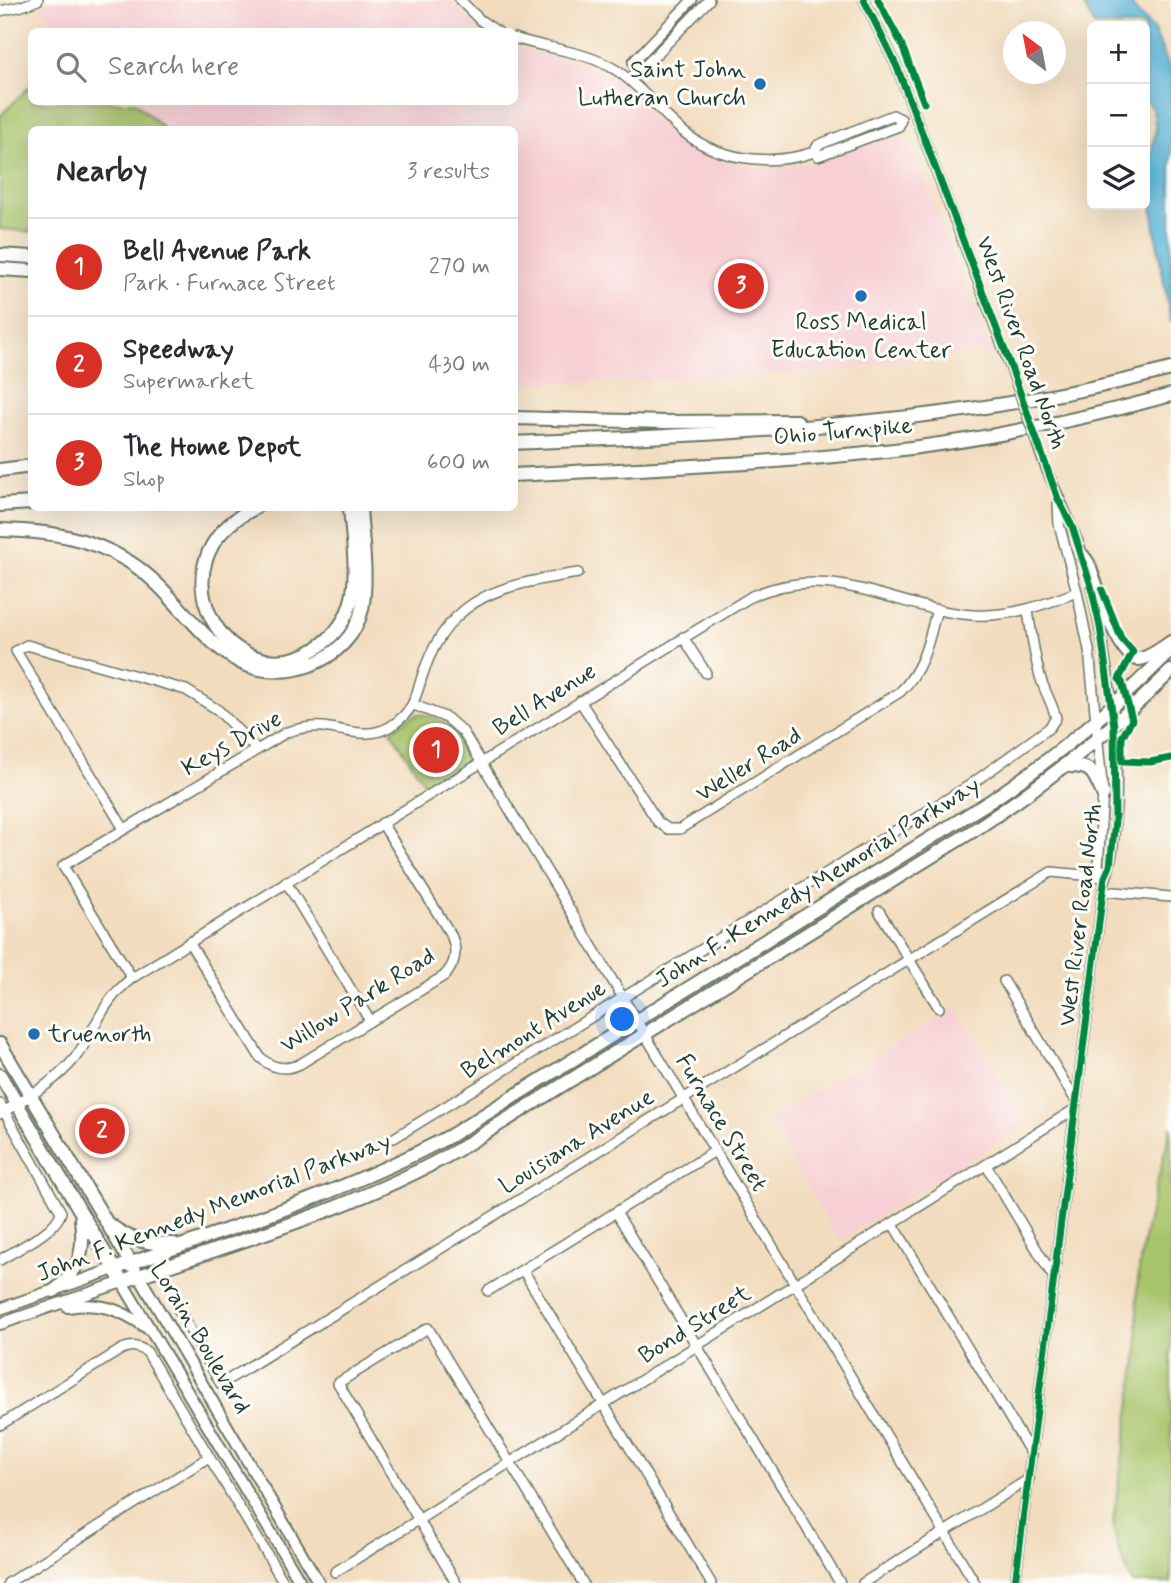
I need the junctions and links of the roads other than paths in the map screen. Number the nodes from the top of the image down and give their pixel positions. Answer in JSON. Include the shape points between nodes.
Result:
{"nodes":[{"id":1,"x":38,"y":0,"type":"edge"},
{"id":2,"x":460,"y":0,"type":"edge"},
{"id":3,"x":692,"y":0,"type":"edge"},
{"id":4,"x":709,"y":0,"type":"edge"},
{"id":5,"x":864,"y":0,"type":"edge"},
{"id":6,"x":0,"y":11,"type":"edge"},
{"id":7,"x":492,"y":28,"type":"edge"},
{"id":8,"x":518,"y":39,"type":"edge"},
{"id":9,"x":635,"y":69,"type":"junction"},
{"id":10,"x":626,"y":78,"type":"junction"},
{"id":11,"x":915,"y":113,"type":"junction"},
{"id":12,"x":0,"y":255,"type":"edge"},
{"id":13,"x":28,"y":257,"type":"edge"},
{"id":14,"x":0,"y":269,"type":"edge"},
{"id":15,"x":28,"y":271,"type":"edge"},
{"id":16,"x":1171,"y":369,"type":"edge"},
{"id":17,"x":1171,"y":395,"type":"edge"},
{"id":18,"x":958,"y":411,"type":"junction"},
{"id":19,"x":518,"y":418,"type":"edge"},
{"id":20,"x":518,"y":443,"type":"edge"},
{"id":21,"x":28,"y":466,"type":"edge"},
{"id":22,"x":0,"y":470,"type":"edge"},
{"id":23,"x":28,"y":475,"type":"edge"},
{"id":24,"x":518,"y":475,"type":"edge"},
{"id":25,"x":0,"y":477,"type":"edge"},
{"id":26,"x":1058,"y":499,"type":"junction"},
{"id":27,"x":28,"y":503,"type":"edge"},
{"id":28,"x":0,"y":505,"type":"edge"},
{"id":29,"x":249,"y":511,"type":"edge"},
{"id":30,"x":352,"y":511,"type":"edge"},
{"id":31,"x":360,"y":511,"type":"edge"},
{"id":32,"x":357,"y":529,"type":"junction"},
{"id":33,"x":0,"y":530,"type":"edge"},
{"id":34,"x":1083,"y":556,"type":"junction"},
{"id":35,"x":578,"y":573,"type":"dead end"},
{"id":36,"x":1077,"y":592,"type":"junction"},
{"id":37,"x":937,"y":608,"type":"junction"},
{"id":38,"x":1028,"y":610,"type":"junction"},
{"id":39,"x":683,"y":637,"type":"junction"},
{"id":40,"x":1171,"y":642,"type":"edge"},
{"id":41,"x":1171,"y":650,"type":"edge"},
{"id":42,"x":1171,"y":671,"type":"edge"},
{"id":43,"x":706,"y":673,"type":"dead end"},
{"id":44,"x":580,"y":701,"type":"junction"},
{"id":45,"x":414,"y":705,"type":"junction"},
{"id":46,"x":1112,"y":706,"type":"junction"},
{"id":47,"x":1094,"y":720,"type":"junction"},
{"id":48,"x":1114,"y":726,"type":"junction"},
{"id":49,"x":1098,"y":739,"type":"junction"},
{"id":50,"x":256,"y":749,"type":"junction"},
{"id":51,"x":481,"y":762,"type":"junction"},
{"id":52,"x":1065,"y":766,"type":"junction"},
{"id":53,"x":1103,"y":794,"type":"junction"},
{"id":54,"x":382,"y":823,"type":"junction"},
{"id":55,"x":124,"y":829,"type":"junction"},
{"id":56,"x":1105,"y":877,"type":"junction"},
{"id":57,"x":286,"y":883,"type":"junction"},
{"id":58,"x":1103,"y":891,"type":"junction"},
{"id":59,"x":1171,"y":897,"type":"edge"},
{"id":60,"x":879,"y":911,"type":"dead end"},
{"id":61,"x":189,"y":942,"type":"junction"},
{"id":62,"x":909,"y":960,"type":"junction"},
{"id":63,"x":132,"y":978,"type":"junction"},
{"id":64,"x":1004,"y":981,"type":"dead end"},
{"id":65,"x":623,"y":998,"type":"junction"},
{"id":66,"x":939,"y":1008,"type":"dead end"},
{"id":67,"x":637,"y":1020,"type":"junction"},
{"id":68,"x":370,"y":1021,"type":"junction"},
{"id":69,"x":645,"y":1035,"type":"junction"},
{"id":70,"x":0,"y":1044,"type":"edge"},
{"id":71,"x":0,"y":1074,"type":"edge"},
{"id":72,"x":30,"y":1095,"type":"junction"},
{"id":73,"x":684,"y":1099,"type":"junction"},
{"id":74,"x":17,"y":1104,"type":"junction"},
{"id":75,"x":1076,"y":1105,"type":"junction"},
{"id":76,"x":1,"y":1110,"type":"edge"},
{"id":77,"x":394,"y":1139,"type":"dead end"},
{"id":78,"x":715,"y":1152,"type":"junction"},
{"id":79,"x":986,"y":1165,"type":"junction"},
{"id":80,"x":80,"y":1211,"type":"junction"},
{"id":81,"x":616,"y":1212,"type":"junction"},
{"id":82,"x":101,"y":1214,"type":"junction"},
{"id":83,"x":893,"y":1224,"type":"junction"},
{"id":84,"x":185,"y":1244,"type":"junction"},
{"id":85,"x":0,"y":1260,"type":"edge"},
{"id":86,"x":131,"y":1263,"type":"junction"},
{"id":87,"x":114,"y":1269,"type":"junction"},
{"id":88,"x":523,"y":1270,"type":"junction"},
{"id":89,"x":139,"y":1276,"type":"junction"},
{"id":90,"x":1054,"y":1278,"type":"junction"},
{"id":91,"x":122,"y":1282,"type":"junction"},
{"id":92,"x":796,"y":1284,"type":"junction"},
{"id":93,"x":54,"y":1291,"type":"junction"},
{"id":94,"x":488,"y":1292,"type":"dead end"},
{"id":95,"x":177,"y":1307,"type":"dead end"},
{"id":96,"x":0,"y":1309,"type":"edge"},
{"id":97,"x":45,"y":1310,"type":"junction"},
{"id":98,"x":0,"y":1324,"type":"edge"},
{"id":99,"x":151,"y":1331,"type":"junction"},
{"id":100,"x":697,"y":1346,"type":"junction"},
{"id":101,"x":604,"y":1405,"type":"junction"},
{"id":102,"x":0,"y":1425,"type":"edge"},
{"id":103,"x":1032,"y":1455,"type":"junction"},
{"id":104,"x":209,"y":1457,"type":"junction"},
{"id":105,"x":510,"y":1463,"type":"junction"},
{"id":106,"x":1029,"y":1479,"type":"junction"},
{"id":107,"x":419,"y":1520,"type":"junction"},
{"id":108,"x":944,"y":1532,"type":"junction"},
{"id":109,"x":335,"y":1572,"type":"dead end"},
{"id":110,"x":8,"y":1583,"type":"edge"},
{"id":111,"x":284,"y":1583,"type":"edge"},
{"id":112,"x":300,"y":1583,"type":"edge"},
{"id":113,"x":319,"y":1583,"type":"edge"},
{"id":114,"x":456,"y":1583,"type":"edge"},
{"id":115,"x":583,"y":1583,"type":"edge"},
{"id":116,"x":711,"y":1583,"type":"edge"},
{"id":117,"x":840,"y":1583,"type":"edge"},
{"id":118,"x":863,"y":1583,"type":"edge"},
{"id":119,"x":975,"y":1583,"type":"edge"},
{"id":120,"x":1015,"y":1583,"type":"edge"}],
"edges":[{"from":1,"to":6,"type":"street"},
{"from":2,"to":7,"type":"street"},
{"from":3,"to":9,"type":"street","via":[[633,62]]},
{"from":4,"to":9,"type":"street","via":[[641,70]]},
{"from":5,"to":11,"type":"street","name":"West River Road North","via":[[883,33]]},
{"from":8,"to":10,"type":"street","via":[[587,57]]},
{"from":9,"to":10,"type":"street"},
{"from":10,"to":11,"type":"street","via":[[682,131],[709,148],[748,159],[814,152],[818,156],[899,127],[901,119]]},
{"from":11,"to":26,"type":"street","name":"West River Road North","bridge":true},
{"from":12,"to":13,"type":"highway"},
{"from":14,"to":15,"type":"highway"},
{"from":16,"to":18,"type":"highway","name":"Ohio Turnpike"},
{"from":17,"to":24,"type":"highway","name":"Ohio Turnpike","via":[[1023,429],[909,448]]},
{"from":18,"to":19,"type":"highway","via":[[785,421]]},
{"from":18,"to":20,"type":"highway","name":"Ohio Turnpike","via":[[791,429]]},
{"from":21,"to":22,"type":"highway"},
{"from":23,"to":25,"type":"highway"},
{"from":26,"to":34,"type":"street","name":"West River Road North"},
{"from":26,"to":36,"type":"street","name":"West River Road North","via":[[1059,524]]},
{"from":27,"to":28,"type":"highway"},
{"from":29,"to":32,"type":"highway","via":[[236,518],[214,543],[205,564],[203,586],[205,607],[215,625],[239,649],[257,657],[276,660],[305,655],[337,630],[352,598]]},
{"from":30,"to":32,"type":"highway"},
{"from":31,"to":32,"type":"highway"},
{"from":32,"to":33,"type":"highway","via":[[363,596],[357,623],[324,659],[289,671],[257,669],[233,659],[140,570],[97,545],[64,534]]},
{"from":34,"to":40,"type":"highway","via":[[1130,656],[1144,658]]},
{"from":34,"to":46,"type":"street","name":"West River Road North","via":[[1101,627]]},
{"from":35,"to":45,"type":"street","via":[[504,587],[469,606],[431,654]]},
{"from":36,"to":38,"type":"street","name":"Bell Avenue"},
{"from":36,"to":47,"type":"street","name":"West River Road North","via":[[1089,650]]},
{"from":37,"to":38,"type":"street","name":"Bell Avenue","via":[[988,615]]},
{"from":37,"to":39,"type":"street","name":"Bell Avenue","via":[[836,583],[799,582],[752,596]]},
{"from":37,"to":44,"type":"street","name":"Weller Road","via":[[922,662],[900,692],[680,828],[668,828],[648,810]]},
{"from":38,"to":65,"type":"street","name":"Belmont Avenue","via":[[1038,670],[1056,718],[1049,728],[970,785]]},
{"from":39,"to":43,"type":"street"},
{"from":39,"to":44,"type":"street","name":"Bell Avenue"},
{"from":41,"to":46,"type":"highway","name":"John F. Kennedy Memorial Parkway"},
{"from":42,"to":48,"type":"highway","name":"John F. Kennedy Memorial Parkway"},
{"from":44,"to":51,"type":"street","name":"Bell Avenue"},
{"from":45,"to":50,"type":"street","name":"Keys Drive","via":[[389,727],[373,733],[300,728]]},
{"from":45,"to":51,"type":"street","name":"Furnace Street","via":[[456,724]]},
{"from":46,"to":47,"type":"highway","name":"John F. Kennedy Memorial Parkway"},
{"from":46,"to":48,"type":"street","name":"West River Road North"},
{"from":47,"to":49,"type":"street","name":"West River Road North"},
{"from":47,"to":67,"type":"highway","name":"John F. Kennedy Memorial Parkway","via":[[992,800]]},
{"from":48,"to":49,"type":"highway","name":"John F. Kennedy Memorial Parkway"},
{"from":48,"to":56,"type":"street","name":"West River Road North","via":[[1115,821]]},
{"from":49,"to":52,"type":"highway","name":"John F. Kennedy Memorial Parkway"},
{"from":49,"to":53,"type":"street","name":"West River Road North"},
{"from":50,"to":55,"type":"street","name":"Keys Drive"},
{"from":50,"to":55,"type":"street","via":[[218,710],[186,690],[27,645],[16,651]]},
{"from":51,"to":54,"type":"street","name":"Bell Avenue"},
{"from":51,"to":65,"type":"street","name":"Furnace Street"},
{"from":52,"to":53,"type":"highway","via":[[1082,765],[1093,771]]},
{"from":52,"to":69,"type":"highway","name":"John F. Kennedy Memorial Parkway","via":[[976,830]]},
{"from":53,"to":56,"type":"street","name":"West River Road North","via":[[1098,866]]},
{"from":54,"to":57,"type":"street","name":"Bell Avenue"},
{"from":54,"to":68,"type":"street","name":"Willow Park Road","via":[[456,948],[453,963],[443,976]]},
{"from":55,"to":63,"type":"street","name":"Keys Drive","via":[[63,866]]},
{"from":56,"to":58,"type":"street","name":"West River Road North"},
{"from":56,"to":62,"type":"street","name":"Louisiana Avenue","via":[[1051,872]]},
{"from":57,"to":61,"type":"street","name":"Bell Avenue"},
{"from":57,"to":68,"type":"street"},
{"from":58,"to":59,"type":"street"},
{"from":58,"to":75,"type":"street","name":"West River Road North"},
{"from":60,"to":62,"type":"street"},
{"from":61,"to":63,"type":"street","name":"Bell Avenue"},
{"from":61,"to":68,"type":"street","name":"Willow Park Road","via":[[260,1056],[272,1066],[295,1067]]},
{"from":62,"to":66,"type":"street"},
{"from":62,"to":73,"type":"street","name":"Louisiana Avenue"},
{"from":63,"to":72,"type":"street","name":"Bell Avenue","via":[[108,1000],[66,1068]]},
{"from":64,"to":75,"type":"street"},
{"from":65,"to":67,"type":"street","name":"Furnace Street"},
{"from":65,"to":77,"type":"street","name":"Belmont Avenue"},
{"from":67,"to":69,"type":"street","name":"Furnace Street"},
{"from":67,"to":84,"type":"highway","name":"John F. Kennedy Memorial Parkway","via":[[408,1158]]},
{"from":69,"to":73,"type":"street","name":"Furnace Street"},
{"from":69,"to":89,"type":"highway","name":"John F. Kennedy Memorial Parkway","via":[[417,1172],[311,1216]]},
{"from":70,"to":72,"type":"highway","name":"Lorain Boulevard"},
{"from":71,"to":74,"type":"highway","name":"Lorain Boulevard"},
{"from":72,"to":74,"type":"street","name":"Bell Avenue"},
{"from":72,"to":82,"type":"highway","name":"Lorain Boulevard"},
{"from":73,"to":78,"type":"street","name":"Furnace Street"},
{"from":73,"to":95,"type":"street","name":"Louisiana Avenue","via":[[221,1384]]},
{"from":74,"to":76,"type":"street","name":"Bell Avenue"},
{"from":74,"to":80,"type":"highway","name":"Lorain Boulevard"},
{"from":75,"to":79,"type":"street","name":"Bond Street"},
{"from":75,"to":90,"type":"street","name":"West River Road North"},
{"from":76,"to":85,"type":"street","via":[[60,1207],[60,1218]]},
{"from":78,"to":81,"type":"street"},
{"from":78,"to":92,"type":"street","name":"Furnace Street"},
{"from":79,"to":83,"type":"street","name":"Bond Street"},
{"from":79,"to":90,"type":"street"},
{"from":80,"to":87,"type":"highway","name":"Lorain Boulevard"},
{"from":80,"to":93,"type":"highway","via":[[81,1259]]},
{"from":81,"to":88,"type":"street"},
{"from":81,"to":100,"type":"street"},
{"from":82,"to":84,"type":"highway","via":[[138,1241]]},
{"from":82,"to":86,"type":"highway","name":"Lorain Boulevard"},
{"from":83,"to":92,"type":"street","name":"Bond Street"},
{"from":83,"to":103,"type":"street"},
{"from":84,"to":86,"type":"highway","name":"John F. Kennedy Memorial Parkway"},
{"from":86,"to":87,"type":"highway","name":"John F. Kennedy Memorial Parkway"},
{"from":86,"to":89,"type":"highway","name":"Lorain Boulevard"},
{"from":87,"to":91,"type":"highway","name":"Lorain Boulevard"},
{"from":87,"to":93,"type":"main road","name":"John F. Kennedy Memorial Parkway"},
{"from":88,"to":94,"type":"street"},
{"from":88,"to":101,"type":"street"},
{"from":89,"to":91,"type":"highway","name":"John F. Kennedy Memorial Parkway"},
{"from":89,"to":113,"type":"main road","name":"Lorain Boulevard"},
{"from":90,"to":103,"type":"street","name":"West River Road North"},
{"from":91,"to":97,"type":"main road","name":"John F. Kennedy Memorial Parkway"},
{"from":91,"to":99,"type":"main road","name":"Lorain Boulevard"},
{"from":92,"to":100,"type":"street","name":"Bond Street"},
{"from":92,"to":108,"type":"street","name":"Furnace Street"},
{"from":93,"to":96,"type":"main road","name":"John F. Kennedy Memorial Parkway"},
{"from":97,"to":98,"type":"main road","name":"John F. Kennedy Memorial Parkway"},
{"from":97,"to":99,"type":"main road","via":[[91,1304],[107,1307]]},
{"from":99,"to":112,"type":"main road","name":"Lorain Boulevard"},
{"from":100,"to":101,"type":"street","name":"Bond Street"},
{"from":100,"to":117,"type":"street"},
{"from":101,"to":105,"type":"street","name":"Bond Street"},
{"from":101,"to":116,"type":"street"},
{"from":102,"to":104,"type":"street","via":[[122,1349],[135,1346],[147,1352]]},
{"from":103,"to":106,"type":"street","name":"West River Road North"},
{"from":104,"to":110,"type":"street"},
{"from":104,"to":111,"type":"street"},
{"from":105,"to":107,"type":"street","name":"Bond Street"},
{"from":105,"to":107,"type":"street","via":[[428,1328],[338,1383]]},
{"from":105,"to":115,"type":"street"},
{"from":106,"to":108,"type":"street"},
{"from":106,"to":120,"type":"street","name":"West River Road North"},
{"from":107,"to":109,"type":"street","name":"Bond Street"},
{"from":107,"to":114,"type":"street"},
{"from":108,"to":118,"type":"street"},
{"from":108,"to":119,"type":"street","name":"Furnace Street"}]}
